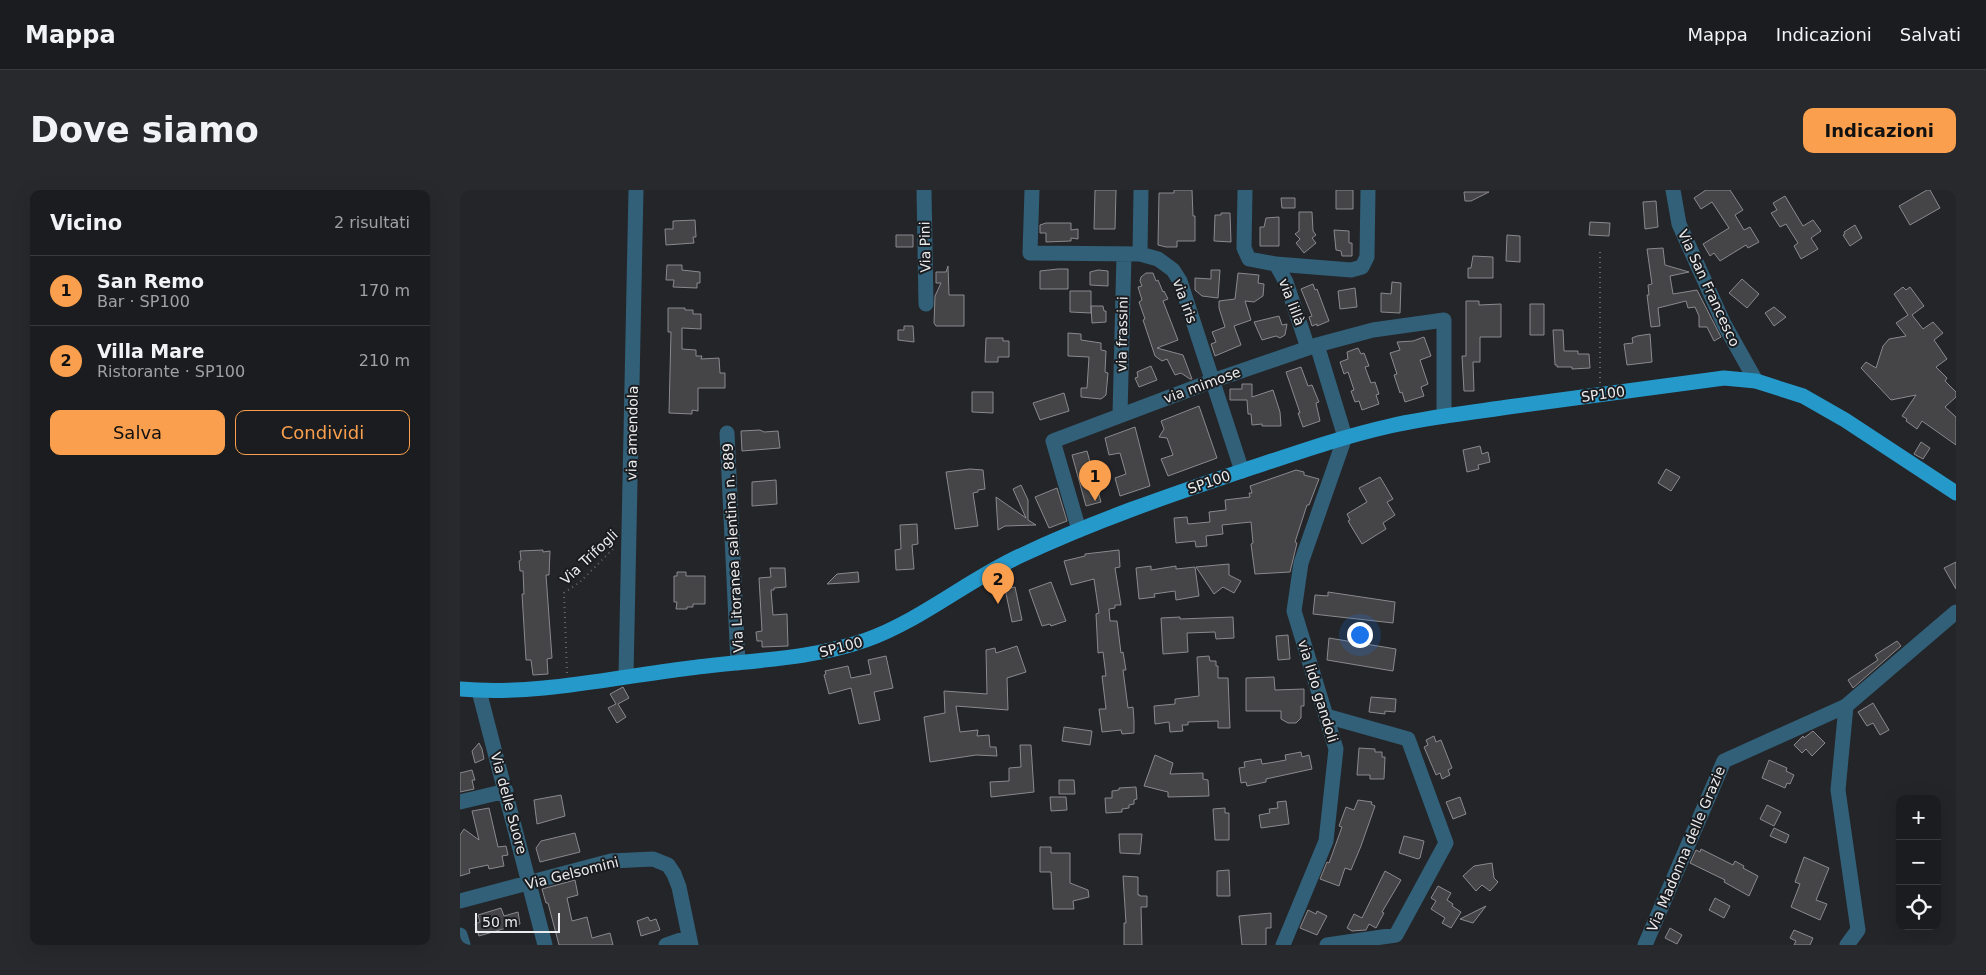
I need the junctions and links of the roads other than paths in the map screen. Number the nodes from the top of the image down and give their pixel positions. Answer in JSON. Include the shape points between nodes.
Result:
{"nodes":[{"id":1,"x":636,"y":190,"type":"edge"},
{"id":2,"x":924,"y":190,"type":"edge"},
{"id":3,"x":1032,"y":190,"type":"edge"},
{"id":4,"x":1141,"y":190,"type":"edge"},
{"id":5,"x":1245,"y":190,"type":"edge"},
{"id":6,"x":1368,"y":190,"type":"edge"},
{"id":7,"x":1673,"y":190,"type":"edge"},
{"id":8,"x":1124,"y":254,"type":"junction"},
{"id":9,"x":1140,"y":254,"type":"junction"},
{"id":10,"x":1276,"y":264,"type":"junction"},
{"id":11,"x":926,"y":304,"type":"dead end"},
{"id":12,"x":1313,"y":347,"type":"junction"},
{"id":13,"x":1212,"y":381,"type":"junction"},
{"id":14,"x":1756,"y":381,"type":"junction"},
{"id":15,"x":1120,"y":414,"type":"junction"},
{"id":16,"x":1444,"y":416,"type":"junction"},
{"id":17,"x":727,"y":433,"type":"dead end"},
{"id":18,"x":1345,"y":437,"type":"junction"},
{"id":19,"x":1242,"y":471,"type":"junction"},
{"id":20,"x":1956,"y":492,"type":"edge"},
{"id":21,"x":1079,"y":530,"type":"junction"},
{"id":22,"x":1956,"y":612,"type":"edge"},
{"id":23,"x":738,"y":662,"type":"junction"},
{"id":24,"x":626,"y":676,"type":"junction"},
{"id":25,"x":460,"y":689,"type":"edge"},
{"id":26,"x":479,"y":691,"type":"junction"},
{"id":27,"x":1846,"y":706,"type":"junction"},
{"id":28,"x":1326,"y":716,"type":"junction"},
{"id":29,"x":506,"y":791,"type":"junction"},
{"id":30,"x":460,"y":802,"type":"edge"},
{"id":31,"x":530,"y":883,"type":"junction"},
{"id":32,"x":460,"y":901,"type":"edge"},
{"id":33,"x":460,"y":935,"type":"edge"},
{"id":34,"x":1395,"y":940,"type":"edge"},
{"id":35,"x":690,"y":941,"type":"edge"},
{"id":36,"x":463,"y":945,"type":"edge"},
{"id":37,"x":546,"y":945,"type":"edge"},
{"id":38,"x":666,"y":945,"type":"edge"},
{"id":39,"x":1283,"y":945,"type":"edge"},
{"id":40,"x":1327,"y":945,"type":"edge"},
{"id":41,"x":1644,"y":945,"type":"edge"},
{"id":42,"x":1848,"y":945,"type":"edge"}],
"edges":[{"from":1,"to":24,"type":"street","name":"via amendola"},
{"from":2,"to":11,"type":"street","name":"Via Pini"},
{"from":3,"to":8,"type":"street","name":"via iris","via":[[1030,253]]},
{"from":4,"to":9,"type":"street"},
{"from":5,"to":10,"type":"street","name":"via lillà","via":[[1244,248],[1249,259]]},
{"from":6,"to":10,"type":"street","via":[[1367,257],[1362,267],[1351,270]]},
{"from":7,"to":14,"type":"street","name":"Via San Francesco","via":[[1679,224],[1724,324]]},
{"from":8,"to":9,"type":"street","name":"via iris"},
{"from":8,"to":15,"type":"street","name":"via frassini"},
{"from":9,"to":13,"type":"street","name":"via iris","via":[[1158,259],[1173,270],[1180,281]]},
{"from":10,"to":12,"type":"street","name":"via lillà"},
{"from":12,"to":13,"type":"street","name":"via mimose"},
{"from":12,"to":16,"type":"street","name":"via mimose","via":[[1373,330],[1444,320]]},
{"from":12,"to":18,"type":"street","name":"via lillà"},
{"from":13,"to":15,"type":"street","name":"via mimose"},
{"from":13,"to":19,"type":"street","name":"via iris"},
{"from":14,"to":16,"type":"main road","name":"SP100","number":"SP100","via":[[1724,378]]},
{"from":14,"to":20,"type":"main road","name":"SP100","number":"SP100","via":[[1803,396]]},
{"from":15,"to":21,"type":"street","name":"via mimose","via":[[1053,441]]},
{"from":16,"to":18,"type":"main road","name":"SP100","number":"SP100"},
{"from":17,"to":23,"type":"street","name":"Via Litoranea salentina n. 889"},
{"from":18,"to":19,"type":"main road","name":"SP100","number":"SP100"},
{"from":18,"to":28,"type":"street","name":"via lido gandoli","via":[[1301,563],[1294,611]]},
{"from":19,"to":21,"type":"main road","name":"SP100","number":"SP100"},
{"from":21,"to":23,"type":"main road","name":"SP100","number":"SP100","via":[[986,573],[904,623],[867,640],[819,653]]},
{"from":22,"to":27,"type":"street","name":"Via Madonna delle Grazie"},
{"from":23,"to":24,"type":"main road","name":"SP100","number":"SP100"},
{"from":24,"to":26,"type":"main road","name":"SP100","number":"SP100","via":[[520,691]]},
{"from":25,"to":26,"type":"main road","name":"SP100","number":"SP100"},
{"from":26,"to":29,"type":"street","name":"Via delle Suore"},
{"from":27,"to":41,"type":"street","name":"Via Madonna delle Grazie","via":[[1724,761]]},
{"from":27,"to":42,"type":"street","via":[[1838,790],[1858,930]]},
{"from":28,"to":34,"type":"street","via":[[1408,740],[1446,843]]},
{"from":28,"to":39,"type":"street","name":"via lido gandoli","via":[[1336,749],[1326,841]]},
{"from":29,"to":30,"type":"street"},
{"from":29,"to":31,"type":"street","name":"Via delle Suore"},
{"from":31,"to":32,"type":"street","name":"Via Gelsomini"},
{"from":31,"to":35,"type":"street","name":"Via Gelsomini","via":[[611,861],[653,859],[668,865],[674,874]]},
{"from":31,"to":37,"type":"street","name":"Via delle Suore"},
{"from":33,"to":36,"type":"street"},
{"from":34,"to":40,"type":"street"},
{"from":35,"to":38,"type":"street"}]}
